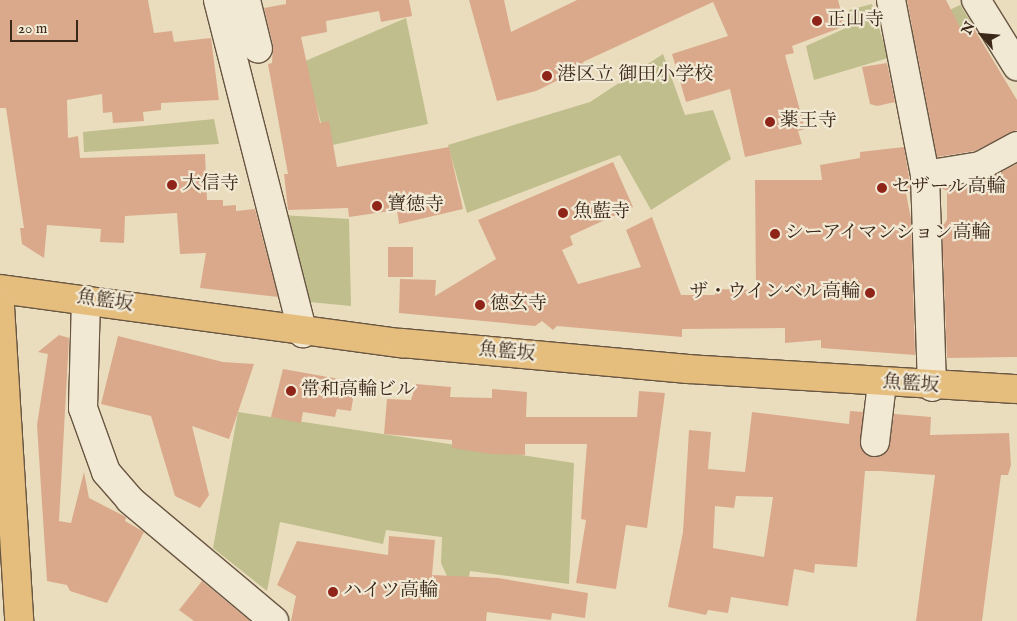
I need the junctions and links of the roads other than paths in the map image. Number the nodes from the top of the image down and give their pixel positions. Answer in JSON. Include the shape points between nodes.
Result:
{"nodes":[{"id":1,"x":218,"y":0,"type":"edge"},
{"id":2,"x":239,"y":0,"type":"edge"},
{"id":3,"x":246,"y":0,"type":"edge"},
{"id":4,"x":891,"y":0,"type":"edge"},
{"id":5,"x":976,"y":0,"type":"edge"},
{"id":6,"x":258,"y":49,"type":"dead end"},
{"id":7,"x":232,"y":59,"type":"junction"},
{"id":8,"x":1017,"y":66,"type":"edge"},
{"id":9,"x":1017,"y":146,"type":"edge"},
{"id":10,"x":925,"y":175,"type":"junction"},
{"id":11,"x":0,"y":289,"type":"edge"},
{"id":12,"x":86,"y":300,"type":"junction"},
{"id":13,"x":0,"y":306,"type":"edge"},
{"id":14,"x":303,"y":333,"type":"junction"},
{"id":15,"x":882,"y":383,"type":"junction"},
{"id":16,"x":932,"y":387,"type":"junction"},
{"id":17,"x":1017,"y":389,"type":"edge"},
{"id":18,"x":875,"y":442,"type":"dead end"},
{"id":19,"x":20,"y":621,"type":"edge"},
{"id":20,"x":274,"y":621,"type":"edge"}],
"edges":[{"from":1,"to":7,"type":"street"},
{"from":2,"to":7,"type":"street","via":[[234,9],[244,55]]},
{"from":3,"to":6,"type":"street"},
{"from":4,"to":10,"type":"street"},
{"from":5,"to":8,"type":"street"},
{"from":7,"to":14,"type":"street","via":[[301,311]]},
{"from":9,"to":10,"type":"street","via":[[980,166]]},
{"from":10,"to":16,"type":"street"},
{"from":11,"to":12,"type":"main road","name":"魚籃坂"},
{"from":12,"to":14,"type":"main road","name":"魚籃坂"},
{"from":12,"to":20,"type":"street","via":[[84,408],[106,472],[130,500]]},
{"from":13,"to":19,"type":"main road"},
{"from":14,"to":15,"type":"main road","name":"魚籃坂"},
{"from":15,"to":16,"type":"main road","name":"魚籃坂"},
{"from":15,"to":18,"type":"street"},
{"from":16,"to":17,"type":"main road","name":"魚籃坂"}]}
